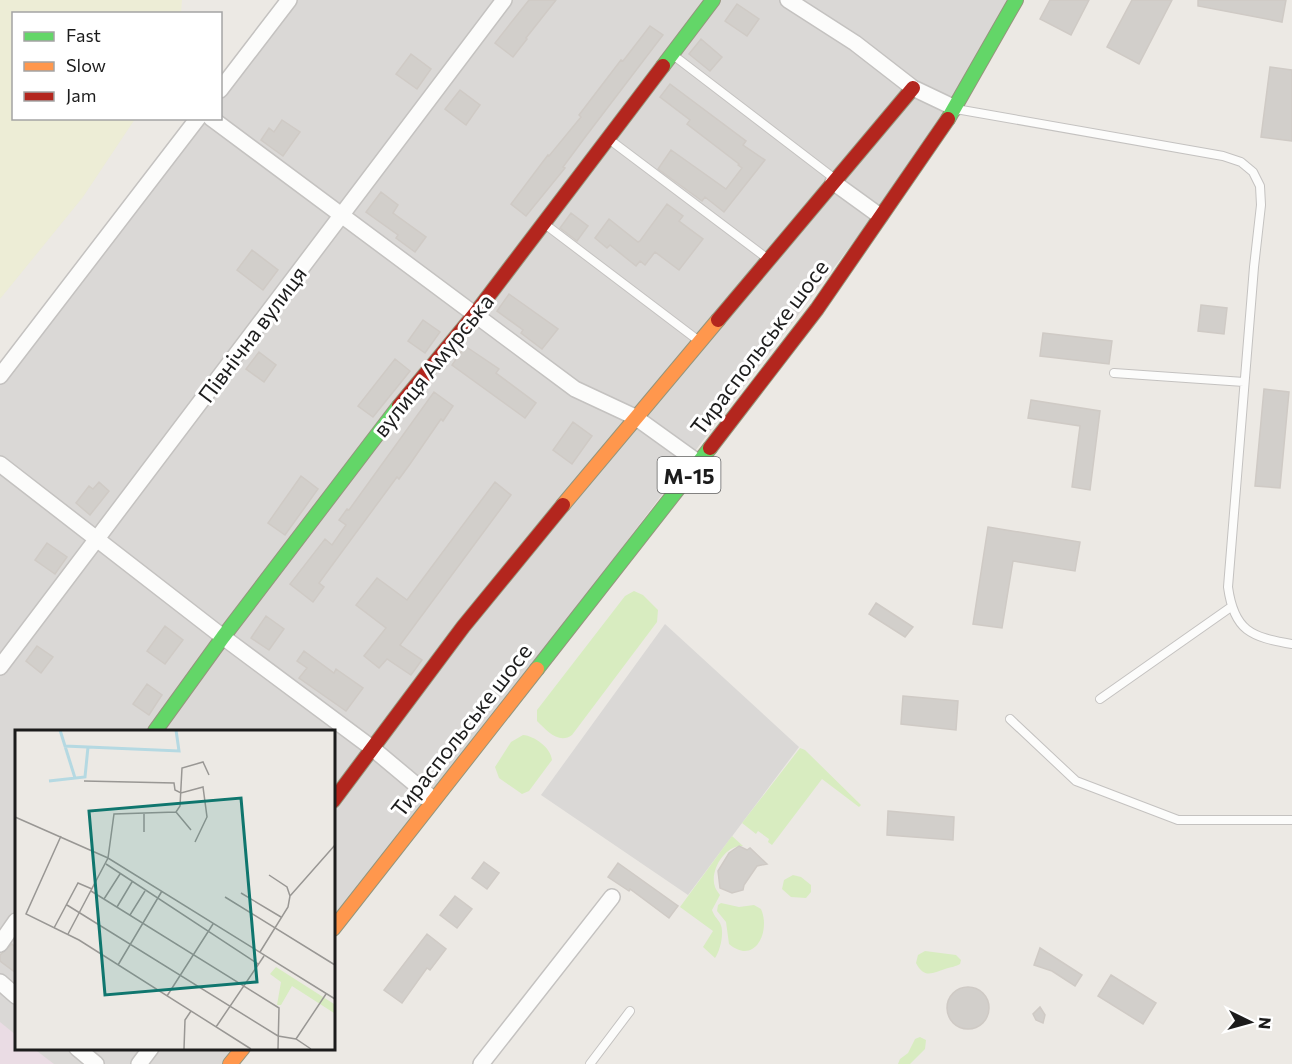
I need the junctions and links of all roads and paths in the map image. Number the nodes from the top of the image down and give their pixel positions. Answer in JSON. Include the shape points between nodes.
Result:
{"nodes":[{"id":1,"x":289,"y":0,"type":"edge"},
{"id":2,"x":504,"y":0,"type":"edge"},
{"id":3,"x":713,"y":0,"type":"edge"},
{"id":4,"x":788,"y":0,"type":"edge"},
{"id":5,"x":1016,"y":0,"type":"edge"},
{"id":6,"x":672,"y":54,"type":"junction"},
{"id":7,"x":222,"y":87,"type":"edge"},
{"id":8,"x":913,"y":88,"type":"junction"},
{"id":9,"x":955,"y":108,"type":"junction"},
{"id":10,"x":196,"y":120,"type":"edge"},
{"id":11,"x":214,"y":120,"type":"edge"},
{"id":12,"x":608,"y":138,"type":"junction"},
{"id":13,"x":834,"y":180,"type":"junction"},
{"id":14,"x":341,"y":216,"type":"junction"},
{"id":15,"x":880,"y":216,"type":"junction"},
{"id":16,"x":544,"y":223,"type":"junction"},
{"id":17,"x":769,"y":260,"type":"junction"},
{"id":18,"x":474,"y":315,"type":"junction"},
{"id":19,"x":700,"y":342,"type":"junction"},
{"id":20,"x":1114,"y":373,"type":"dead end"},
{"id":21,"x":0,"y":376,"type":"edge"},
{"id":22,"x":1244,"y":382,"type":"junction"},
{"id":23,"x":635,"y":417,"type":"junction"},
{"id":24,"x":699,"y":463,"type":"junction"},
{"id":25,"x":0,"y":464,"type":"edge"},
{"id":26,"x":97,"y":539,"type":"junction"},
{"id":27,"x":1231,"y":607,"type":"junction"},
{"id":28,"x":223,"y":637,"type":"junction"},
{"id":29,"x":1292,"y":644,"type":"edge"},
{"id":30,"x":0,"y":667,"type":"edge"},
{"id":31,"x":1100,"y":699,"type":"dead end"},
{"id":32,"x":1010,"y":719,"type":"dead end"},
{"id":33,"x":156,"y":730,"type":"edge"},
{"id":34,"x":372,"y":748,"type":"junction"},
{"id":35,"x":432,"y":799,"type":"junction"},
{"id":36,"x":334,"y":800,"type":"edge"},
{"id":37,"x":1292,"y":820,"type":"edge"},
{"id":38,"x":612,"y":897,"type":"dead end"},
{"id":39,"x":15,"y":922,"type":"edge"},
{"id":40,"x":334,"y":928,"type":"edge"},
{"id":41,"x":0,"y":944,"type":"edge"},
{"id":42,"x":0,"y":982,"type":"edge"},
{"id":43,"x":15,"y":995,"type":"edge"},
{"id":44,"x":630,"y":1011,"type":"dead end"},
{"id":45,"x":79,"y":1049,"type":"edge"},
{"id":46,"x":150,"y":1049,"type":"edge"},
{"id":47,"x":241,"y":1049,"type":"edge"},
{"id":48,"x":96,"y":1064,"type":"edge"},
{"id":49,"x":139,"y":1064,"type":"edge"},
{"id":50,"x":230,"y":1064,"type":"edge"},
{"id":51,"x":481,"y":1064,"type":"edge"},
{"id":52,"x":590,"y":1064,"type":"edge"}],
"edges":[{"from":1,"to":7,"type":"street"},
{"from":2,"to":14,"type":"street","name":"Північна вулиця"},
{"from":3,"to":6,"type":"street","name":"вулиця Амурська"},
{"from":4,"to":8,"type":"street","via":[[855,43]]},
{"from":5,"to":9,"type":"street","name":"Тираспольське шосе","number":"М-15"},
{"from":6,"to":12,"type":"street","name":"вулиця Амурська"},
{"from":6,"to":13,"type":"lane"},
{"from":8,"to":9,"type":"street"},
{"from":8,"to":13,"type":"street"},
{"from":9,"to":15,"type":"street","name":"Тираспольське шосе","number":"М-15"},
{"from":9,"to":22,"type":"lane","via":[[1223,156],[1241,162],[1253,172],[1260,186],[1261,205]]},
{"from":10,"to":21,"type":"street"},
{"from":11,"to":14,"type":"street"},
{"from":12,"to":16,"type":"street","name":"вулиця Амурська"},
{"from":12,"to":17,"type":"lane"},
{"from":13,"to":15,"type":"street"},
{"from":13,"to":17,"type":"street"},
{"from":14,"to":18,"type":"street"},
{"from":14,"to":26,"type":"street","name":"Північна вулиця"},
{"from":15,"to":24,"type":"street","name":"Тираспольське шосе","number":"М-15","via":[[817,309]]},
{"from":16,"to":18,"type":"street","name":"вулиця Амурська"},
{"from":16,"to":19,"type":"lane"},
{"from":17,"to":19,"type":"street"},
{"from":18,"to":23,"type":"street","via":[[575,389]]},
{"from":18,"to":28,"type":"street","name":"вулиця Амурська","via":[[399,406]]},
{"from":19,"to":23,"type":"street"},
{"from":20,"to":22,"type":"lane"},
{"from":22,"to":27,"type":"lane","via":[[1228,587]]},
{"from":23,"to":24,"type":"street"},
{"from":23,"to":34,"type":"street","via":[[463,627]]},
{"from":24,"to":35,"type":"street","name":"Тираспольське шосе","number":"М-15"},
{"from":25,"to":26,"type":"street"},
{"from":26,"to":28,"type":"street"},
{"from":26,"to":30,"type":"street","name":"Північна вулиця"},
{"from":27,"to":29,"type":"lane","via":[[1240,624],[1253,634]]},
{"from":27,"to":31,"type":"lane"},
{"from":28,"to":33,"type":"street","name":"вулиця Амурська"},
{"from":28,"to":34,"type":"street"},
{"from":32,"to":37,"type":"lane","via":[[1076,781],[1178,820]]},
{"from":34,"to":35,"type":"street"},
{"from":34,"to":36,"type":"street"},
{"from":35,"to":40,"type":"street","name":"Тираспольське шосе","number":"М-15"},
{"from":38,"to":51,"type":"street"},
{"from":39,"to":41,"type":"street"},
{"from":42,"to":43,"type":"street"},
{"from":44,"to":52,"type":"lane"},
{"from":45,"to":48,"type":"street"},
{"from":46,"to":49,"type":"street"},
{"from":47,"to":50,"type":"street"}]}
